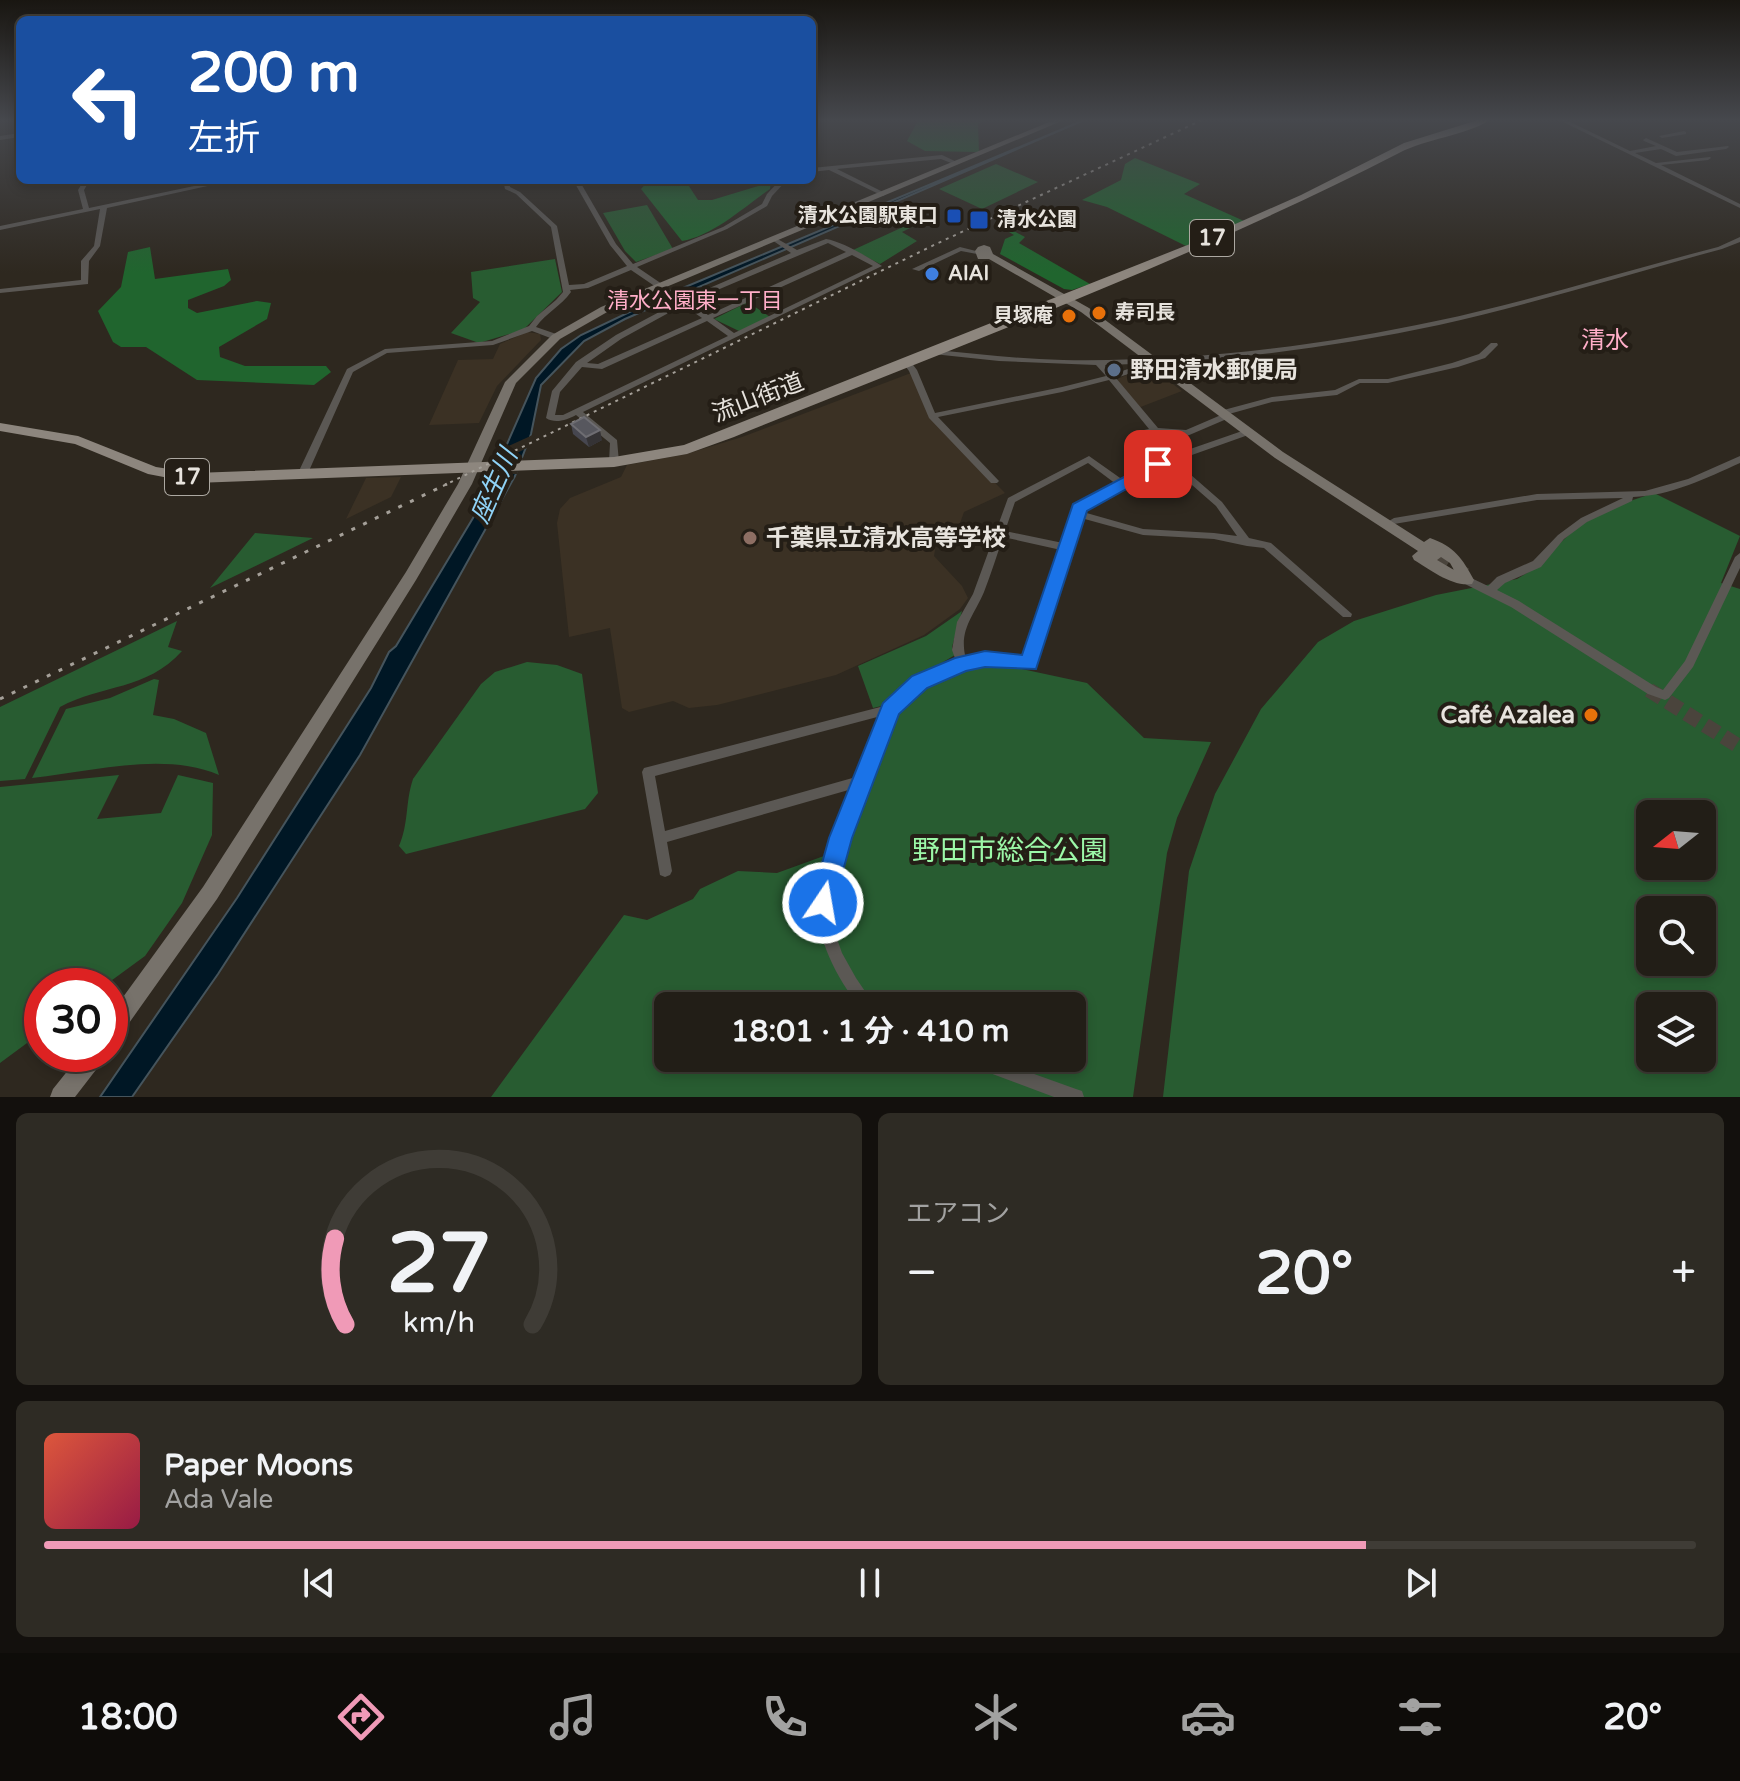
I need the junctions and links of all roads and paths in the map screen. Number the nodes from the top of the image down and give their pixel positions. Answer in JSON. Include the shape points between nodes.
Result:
{"nodes":[{"id":1,"x":836,"y":171,"type":"edge"},
{"id":2,"x":937,"y":171,"type":"edge"},
{"id":3,"x":1353,"y":171,"type":"edge"},
{"id":4,"x":1670,"y":171,"type":"edge"},
{"id":5,"x":85,"y":184,"type":"edge"},
{"id":6,"x":213,"y":184,"type":"edge"},
{"id":7,"x":506,"y":184,"type":"edge"},
{"id":8,"x":578,"y":184,"type":"edge"},
{"id":9,"x":780,"y":184,"type":"edge"},
{"id":10,"x":883,"y":194,"type":"junction"},
{"id":11,"x":1740,"y":206,"type":"edge"},
{"id":12,"x":104,"y":207,"type":"junction"},
{"id":13,"x":87,"y":210,"type":"junction"},
{"id":14,"x":0,"y":228,"type":"edge"},
{"id":15,"x":1740,"y":239,"type":"edge"},
{"id":16,"x":778,"y":241,"type":"junction"},
{"id":17,"x":795,"y":252,"type":"junction"},
{"id":18,"x":853,"y":252,"type":"junction"},
{"id":19,"x":977,"y":252,"type":"joint"},
{"id":20,"x":632,"y":267,"type":"junction"},
{"id":21,"x":916,"y":269,"type":"dead end"},
{"id":22,"x":566,"y":288,"type":"junction"},
{"id":23,"x":663,"y":288,"type":"junction"},
{"id":24,"x":0,"y":291,"type":"edge"},
{"id":25,"x":1066,"y":298,"type":"junction"},
{"id":26,"x":682,"y":302,"type":"junction"},
{"id":27,"x":707,"y":318,"type":"junction"},
{"id":28,"x":532,"y":328,"type":"junction"},
{"id":29,"x":734,"y":336,"type":"junction"},
{"id":30,"x":556,"y":337,"type":"junction"},
{"id":31,"x":1494,"y":345,"type":"dead end"},
{"id":32,"x":936,"y":352,"type":"junction"},
{"id":33,"x":1158,"y":362,"type":"junction"},
{"id":34,"x":907,"y":363,"type":"junction"},
{"id":35,"x":1138,"y":363,"type":"junction"},
{"id":36,"x":579,"y":364,"type":"junction"},
{"id":37,"x":1100,"y":364,"type":"junction"},
{"id":38,"x":1109,"y":379,"type":"junction"},
{"id":39,"x":576,"y":411,"type":"junction"},
{"id":40,"x":1224,"y":414,"type":"junction"},
{"id":41,"x":932,"y":416,"type":"junction"},
{"id":42,"x":0,"y":427,"type":"edge"},
{"id":43,"x":1155,"y":430,"type":"junction"},
{"id":44,"x":1252,"y":434,"type":"junction"},
{"id":45,"x":1740,"y":459,"type":"edge"},
{"id":46,"x":1168,"y":460,"type":"junction"},
{"id":47,"x":614,"y":462,"type":"junction"},
{"id":48,"x":479,"y":466,"type":"junction"},
{"id":49,"x":303,"y":473,"type":"junction"},
{"id":50,"x":994,"y":481,"type":"dead end"},
{"id":51,"x":1122,"y":484,"type":"junction"},
{"id":52,"x":1634,"y":495,"type":"junction"},
{"id":53,"x":1078,"y":514,"type":"junction"},
{"id":54,"x":1394,"y":521,"type":"junction"},
{"id":55,"x":1001,"y":533,"type":"junction"},
{"id":56,"x":1247,"y":543,"type":"junction"},
{"id":57,"x":1067,"y":548,"type":"junction"},
{"id":58,"x":1435,"y":556,"type":"tunnel mouth"},
{"id":59,"x":1740,"y":557,"type":"edge"},
{"id":60,"x":1467,"y":580,"type":"junction"},
{"id":61,"x":1490,"y":591,"type":"junction"},
{"id":62,"x":1347,"y":614,"type":"dead end"},
{"id":63,"x":962,"y":664,"type":"junction"},
{"id":64,"x":890,"y":709,"type":"junction"},
{"id":65,"x":862,"y":781,"type":"junction"},
{"id":66,"x":660,"y":838,"type":"junction"},
{"id":67,"x":665,"y":871,"type":"dead end"},
{"id":68,"x":859,"y":992,"type":"edge"},
{"id":69,"x":128,"y":1008,"type":"edge"},
{"id":70,"x":80,"y":1072,"type":"edge"},
{"id":71,"x":1007,"y":1072,"type":"edge"},
{"id":72,"x":61,"y":1097,"type":"edge"},
{"id":73,"x":1076,"y":1097,"type":"edge"}],
"edges":[{"from":1,"to":10,"type":"street"},
{"from":2,"to":10,"type":"street"},
{"from":3,"to":25,"type":"main road","name":"流山街道","number":"17"},
{"from":4,"to":11,"type":"street"},
{"from":5,"to":13,"type":"street","via":[[81,190]]},
{"from":6,"to":12,"type":"street"},
{"from":7,"to":22,"type":"street","via":[[554,226]]},
{"from":8,"to":20,"type":"street"},
{"from":9,"to":20,"type":"street","via":[[754,212]]},
{"from":10,"to":16,"type":"street"},
{"from":12,"to":13,"type":"street"},
{"from":12,"to":24,"type":"street","via":[[97,246],[85,261],[85,282]]},
{"from":13,"to":14,"type":"street"},
{"from":15,"to":33,"type":"street","via":[[1440,322]]},
{"from":16,"to":17,"type":"street"},
{"from":16,"to":23,"type":"street"},
{"from":17,"to":18,"type":"street","via":[[828,240]]},
{"from":17,"to":26,"type":"street"},
{"from":18,"to":27,"type":"street"},
{"from":18,"to":29,"type":"street","via":[[878,266]]},
{"from":19,"to":21,"type":"street","via":[[960,249]]},
{"from":19,"to":25,"type":"street","via":[[986,250]]},
{"from":20,"to":22,"type":"street"},
{"from":20,"to":23,"type":"street"},
{"from":22,"to":28,"type":"street","via":[[562,300]]},
{"from":23,"to":26,"type":"street"},
{"from":23,"to":30,"type":"street","via":[[593,315]]},
{"from":25,"to":32,"type":"main road","name":"流山街道","number":"17"},
{"from":25,"to":33,"type":"street"},
{"from":26,"to":27,"type":"street"},
{"from":26,"to":36,"type":"street","via":[[620,333]]},
{"from":27,"to":29,"type":"street"},
{"from":27,"to":36,"type":"street","via":[[599,367]]},
{"from":28,"to":30,"type":"street"},
{"from":28,"to":49,"type":"street","via":[[493,343],[385,351],[350,371]]},
{"from":29,"to":39,"type":"street"},
{"from":30,"to":48,"type":"street","via":[[503,394]]},
{"from":31,"to":40,"type":"street","via":[[1482,356],[1455,365],[1388,381],[1359,381],[1337,392],[1272,400]]},
{"from":32,"to":34,"type":"main road","name":"流山街道","number":"17"},
{"from":32,"to":37,"type":"street"},
{"from":33,"to":35,"type":"street"},
{"from":33,"to":40,"type":"street"},
{"from":34,"to":41,"type":"street"},
{"from":34,"to":47,"type":"main road","name":"流山街道","number":"17","via":[[687,449]]},
{"from":35,"to":37,"type":"street"},
{"from":35,"to":38,"type":"street","via":[[1138,368]]},
{"from":36,"to":39,"type":"street","via":[[548,414],[555,419]]},
{"from":37,"to":38,"type":"street"},
{"from":38,"to":41,"type":"street"},
{"from":38,"to":43,"type":"street"},
{"from":39,"to":47,"type":"street","via":[[614,442]]},
{"from":40,"to":43,"type":"street","via":[[1198,431]]},
{"from":40,"to":44,"type":"street"},
{"from":41,"to":50,"type":"street"},
{"from":42,"to":49,"type":"main road","name":"流山街道","number":"17","via":[[78,440],[171,475]]},
{"from":43,"to":46,"type":"street","via":[[1142,433]]},
{"from":44,"to":46,"type":"street"},
{"from":44,"to":54,"type":"street"},
{"from":44,"to":58,"type":"street"},
{"from":44,"to":60,"type":"street","via":[[1296,476],[1449,574]]},
{"from":45,"to":52,"type":"street","via":[[1691,481]]},
{"from":46,"to":51,"type":"street"},
{"from":46,"to":56,"type":"street","via":[[1219,504]]},
{"from":47,"to":48,"type":"main road","name":"流山街道","number":"17"},
{"from":48,"to":49,"type":"main road","name":"流山街道","number":"17"},
{"from":48,"to":69,"type":"street","via":[[210,893]]},
{"from":51,"to":53,"type":"street","via":[[1079,508]]},
{"from":51,"to":55,"type":"street","via":[[1089,459],[1011,500]]},
{"from":52,"to":54,"type":"street","via":[[1537,497]]},
{"from":52,"to":61,"type":"street","via":[[1584,520],[1537,564],[1501,580]]},
{"from":53,"to":56,"type":"street","via":[[1143,532]]},
{"from":53,"to":57,"type":"street"},
{"from":54,"to":60,"type":"street","via":[[1455,559]]},
{"from":55,"to":57,"type":"street"},
{"from":55,"to":63,"type":"street","via":[[962,622]]},
{"from":56,"to":62,"type":"street","via":[[1267,545]]},
{"from":57,"to":63,"type":"street","via":[[1029,664],[985,659]]},
{"from":59,"to":61,"type":"street","via":[[1689,664],[1665,695]]},
{"from":60,"to":61,"type":"street"},
{"from":63,"to":64,"type":"street","via":[[920,682]]},
{"from":64,"to":65,"type":"street"},
{"from":64,"to":66,"type":"street","via":[[648,772]]},
{"from":65,"to":66,"type":"street"},
{"from":65,"to":68,"type":"street","via":[[827,877],[823,903],[837,959]]},
{"from":66,"to":67,"type":"street"},
{"from":70,"to":72,"type":"street"},
{"from":71,"to":73,"type":"street"}]}
